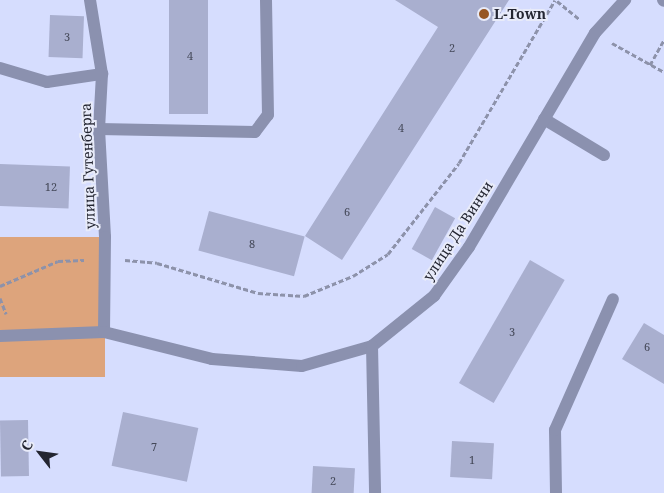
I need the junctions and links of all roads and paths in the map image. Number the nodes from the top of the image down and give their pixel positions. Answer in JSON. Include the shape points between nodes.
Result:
{"nodes":[{"id":1,"x":90,"y":0,"type":"edge"},
{"id":2,"x":266,"y":0,"type":"edge"},
{"id":3,"x":556,"y":0,"type":"edge"},
{"id":4,"x":625,"y":0,"type":"edge"},
{"id":5,"x":664,"y":40,"type":"edge"},
{"id":6,"x":650,"y":64,"type":"dead end"},
{"id":7,"x":0,"y":68,"type":"edge"},
{"id":8,"x":102,"y":74,"type":"junction"},
{"id":9,"x":544,"y":119,"type":"junction"},
{"id":10,"x":99,"y":130,"type":"junction"},
{"id":11,"x":604,"y":155,"type":"dead end"},
{"id":12,"x":103,"y":258,"type":"junction"},
{"id":13,"x":0,"y":286,"type":"edge"},
{"id":14,"x":613,"y":299,"type":"dead end"},
{"id":15,"x":104,"y":332,"type":"junction"},
{"id":16,"x":0,"y":336,"type":"edge"},
{"id":17,"x":372,"y":346,"type":"junction"},
{"id":18,"x":375,"y":493,"type":"edge"},
{"id":19,"x":556,"y":493,"type":"edge"}],
"edges":[{"from":1,"to":8,"type":"street","name":"улица Гутенберга"},
{"from":2,"to":10,"type":"street","via":[[268,115],[255,132]]},
{"from":3,"to":12,"type":"path","via":[[459,163],[388,254],[353,276],[304,296],[258,293],[158,263]]},
{"from":4,"to":9,"type":"street","name":"улица Да Винчи","via":[[595,33]]},
{"from":5,"to":6,"type":"path"},
{"from":7,"to":8,"type":"street","via":[[47,82]]},
{"from":8,"to":10,"type":"street","name":"улица Гутенберга"},
{"from":9,"to":11,"type":"street"},
{"from":9,"to":17,"type":"street","name":"улица Да Винчи","via":[[469,247],[434,296]]},
{"from":10,"to":12,"type":"street","name":"улица Гутенберга","via":[[105,237]]},
{"from":12,"to":13,"type":"path","via":[[58,261]]},
{"from":12,"to":15,"type":"street","name":"улица Гутенберга"},
{"from":14,"to":19,"type":"street","via":[[555,430]]},
{"from":15,"to":16,"type":"street","name":"улица Да Винчи"},
{"from":15,"to":17,"type":"street","name":"улица Да Винчи","via":[[212,359],[302,366]]},
{"from":17,"to":18,"type":"street"}]}
